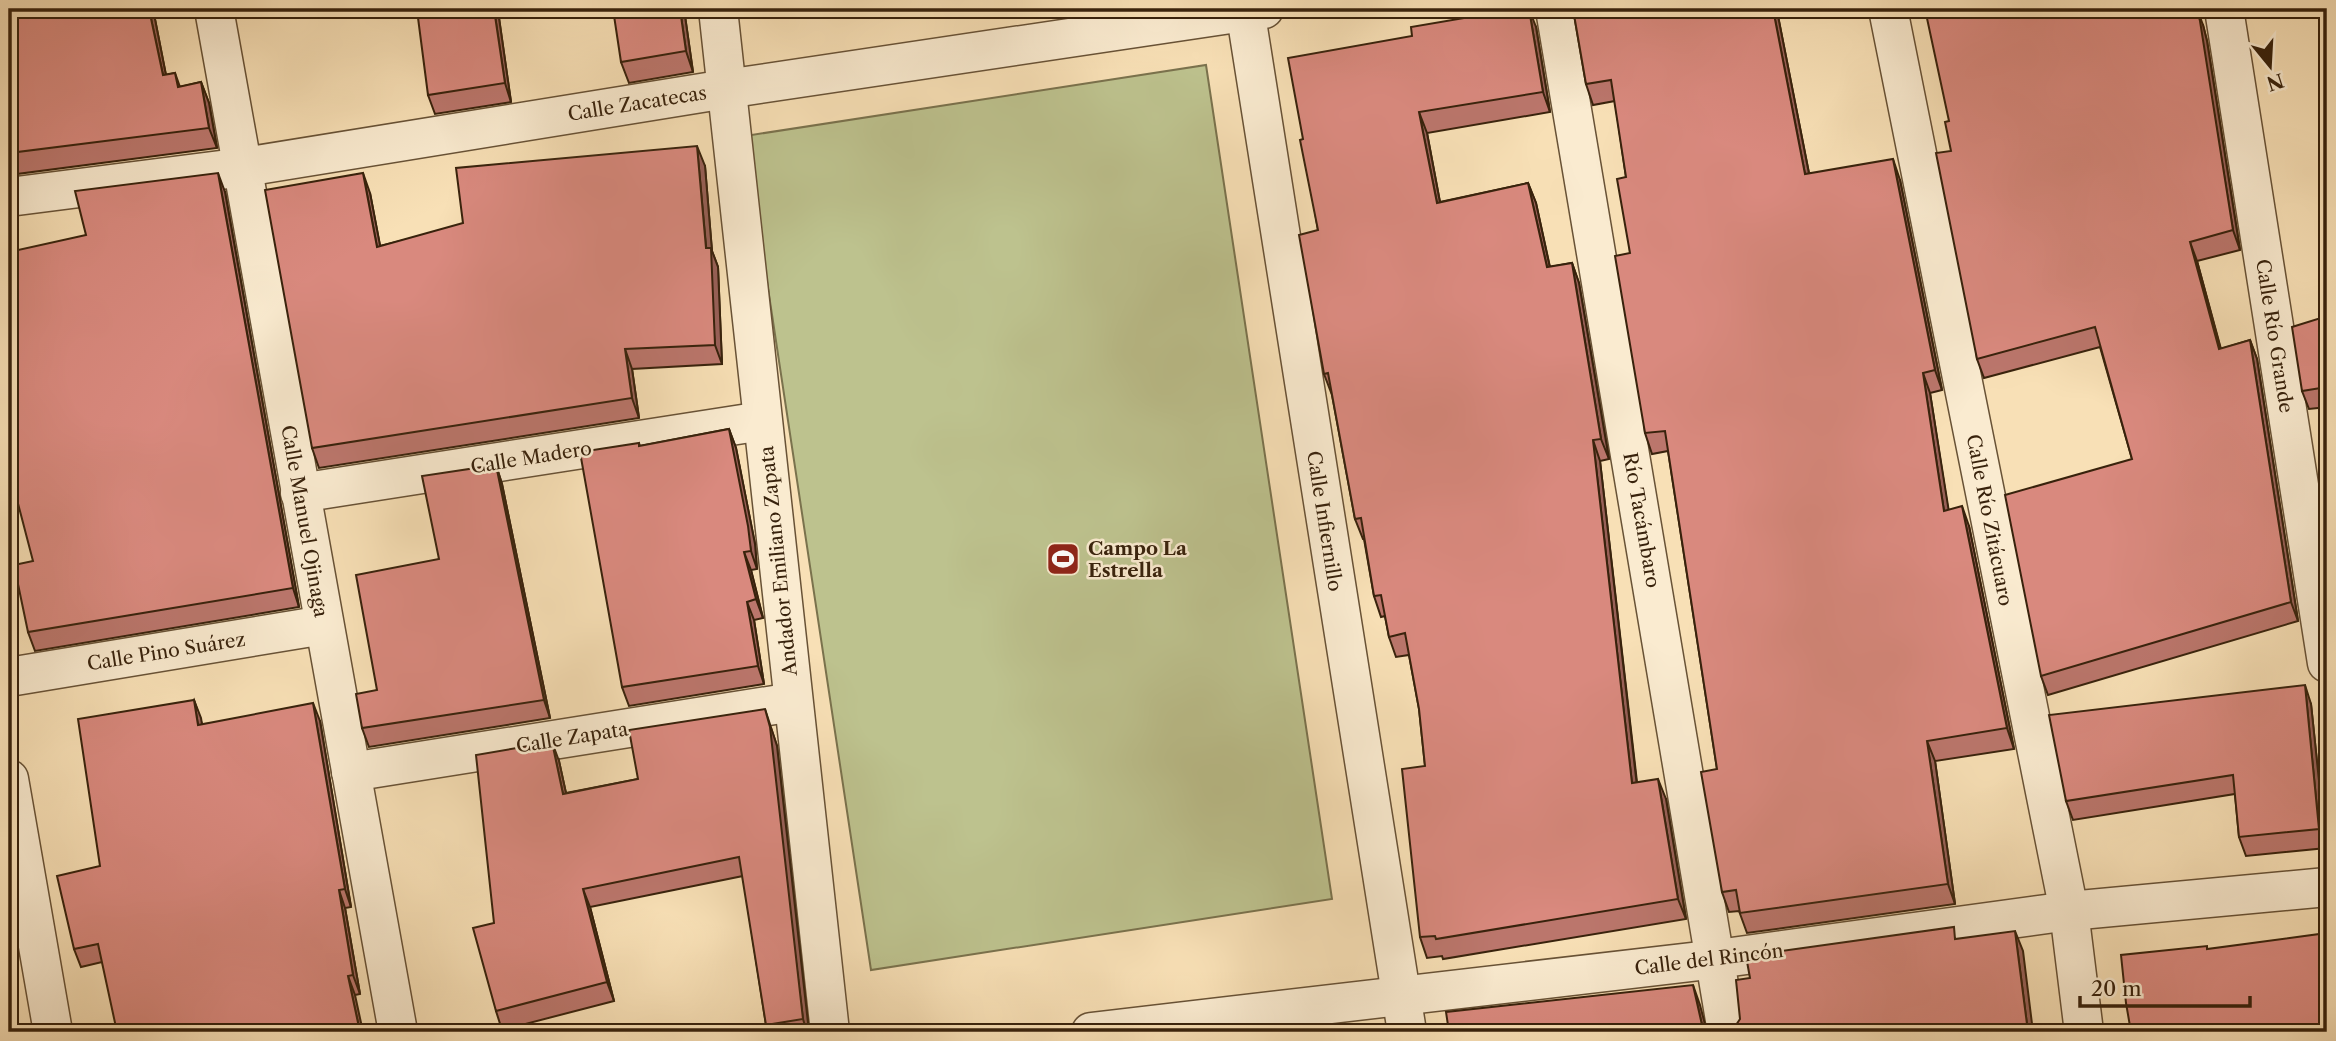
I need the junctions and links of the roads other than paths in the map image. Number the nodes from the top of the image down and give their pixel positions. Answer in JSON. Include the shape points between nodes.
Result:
{"nodes":[{"id":1,"x":214,"y":9,"type":"edge"},
{"id":2,"x":718,"y":9,"type":"edge"},
{"id":3,"x":1556,"y":9,"type":"edge"},
{"id":4,"x":1888,"y":9,"type":"edge"},
{"id":5,"x":2224,"y":9,"type":"edge"},
{"id":6,"x":1251,"y":10,"type":"edge"},
{"id":7,"x":726,"y":89,"type":"junction"},
{"id":8,"x":244,"y":167,"type":"junction"},
{"id":9,"x":9,"y":197,"type":"edge"},
{"id":10,"x":762,"y":421,"type":"junction"},
{"id":11,"x":300,"y":493,"type":"junction"},
{"id":12,"x":324,"y":625,"type":"junction"},
{"id":13,"x":2327,"y":663,"type":"edge"},
{"id":14,"x":9,"y":677,"type":"edge"},
{"id":15,"x":793,"y":702,"type":"junction"},
{"id":16,"x":351,"y":772,"type":"junction"},
{"id":17,"x":9,"y":779,"type":"edge"},
{"id":18,"x":2327,"y":887,"type":"edge"},
{"id":19,"x":2069,"y":911,"type":"junction"},
{"id":20,"x":1717,"y":959,"type":"junction"},
{"id":21,"x":1403,"y":1014,"type":"edge"},
{"id":22,"x":53,"y":1032,"type":"edge"},
{"id":23,"x":398,"y":1032,"type":"edge"},
{"id":24,"x":830,"y":1032,"type":"edge"},
{"id":25,"x":1091,"y":1032,"type":"edge"},
{"id":26,"x":1727,"y":1032,"type":"edge"},
{"id":27,"x":2084,"y":1032,"type":"edge"}],
"edges":[{"from":1,"to":8,"type":"street","name":"Calle Manuel Ojinaga"},
{"from":2,"to":7,"type":"street","name":"Andador Emiliano Zapata"},
{"from":3,"to":20,"type":"street","name":"Río Tacámbaro"},
{"from":4,"to":19,"type":"street","name":"Calle Río Zitácuaro"},
{"from":5,"to":13,"type":"street","name":"Calle Río Grande"},
{"from":6,"to":7,"type":"street","name":"Calle Zacatecas"},
{"from":6,"to":21,"type":"street","name":"Calle Infiernillo"},
{"from":7,"to":8,"type":"street","name":"Calle Zacatecas"},
{"from":7,"to":10,"type":"street","name":"Andador Emiliano Zapata"},
{"from":8,"to":9,"type":"street","name":"Calle Zacatecas"},
{"from":8,"to":11,"type":"street","name":"Calle Manuel Ojinaga"},
{"from":10,"to":11,"type":"street","name":"Calle Madero"},
{"from":10,"to":15,"type":"street","name":"Andador Emiliano Zapata"},
{"from":11,"to":12,"type":"street","name":"Calle Manuel Ojinaga"},
{"from":12,"to":14,"type":"street","name":"Calle Pino Suárez"},
{"from":12,"to":16,"type":"street","name":"Calle Manuel Ojinaga"},
{"from":15,"to":16,"type":"street","name":"Calle Zapata"},
{"from":15,"to":24,"type":"street","name":"Andador Emiliano Zapata"},
{"from":16,"to":23,"type":"street","name":"Calle Manuel Ojinaga"},
{"from":17,"to":22,"type":"street"},
{"from":18,"to":19,"type":"street","name":"Calle del Rincón"},
{"from":19,"to":20,"type":"street","name":"Calle del Rincón"},
{"from":19,"to":27,"type":"street","name":"Calle Río Zitácuaro"},
{"from":20,"to":21,"type":"street","name":"Calle del Rincón"},
{"from":20,"to":26,"type":"street","name":"Río Tacámbaro"},
{"from":21,"to":25,"type":"street","name":"Calle del Rincón"}]}
